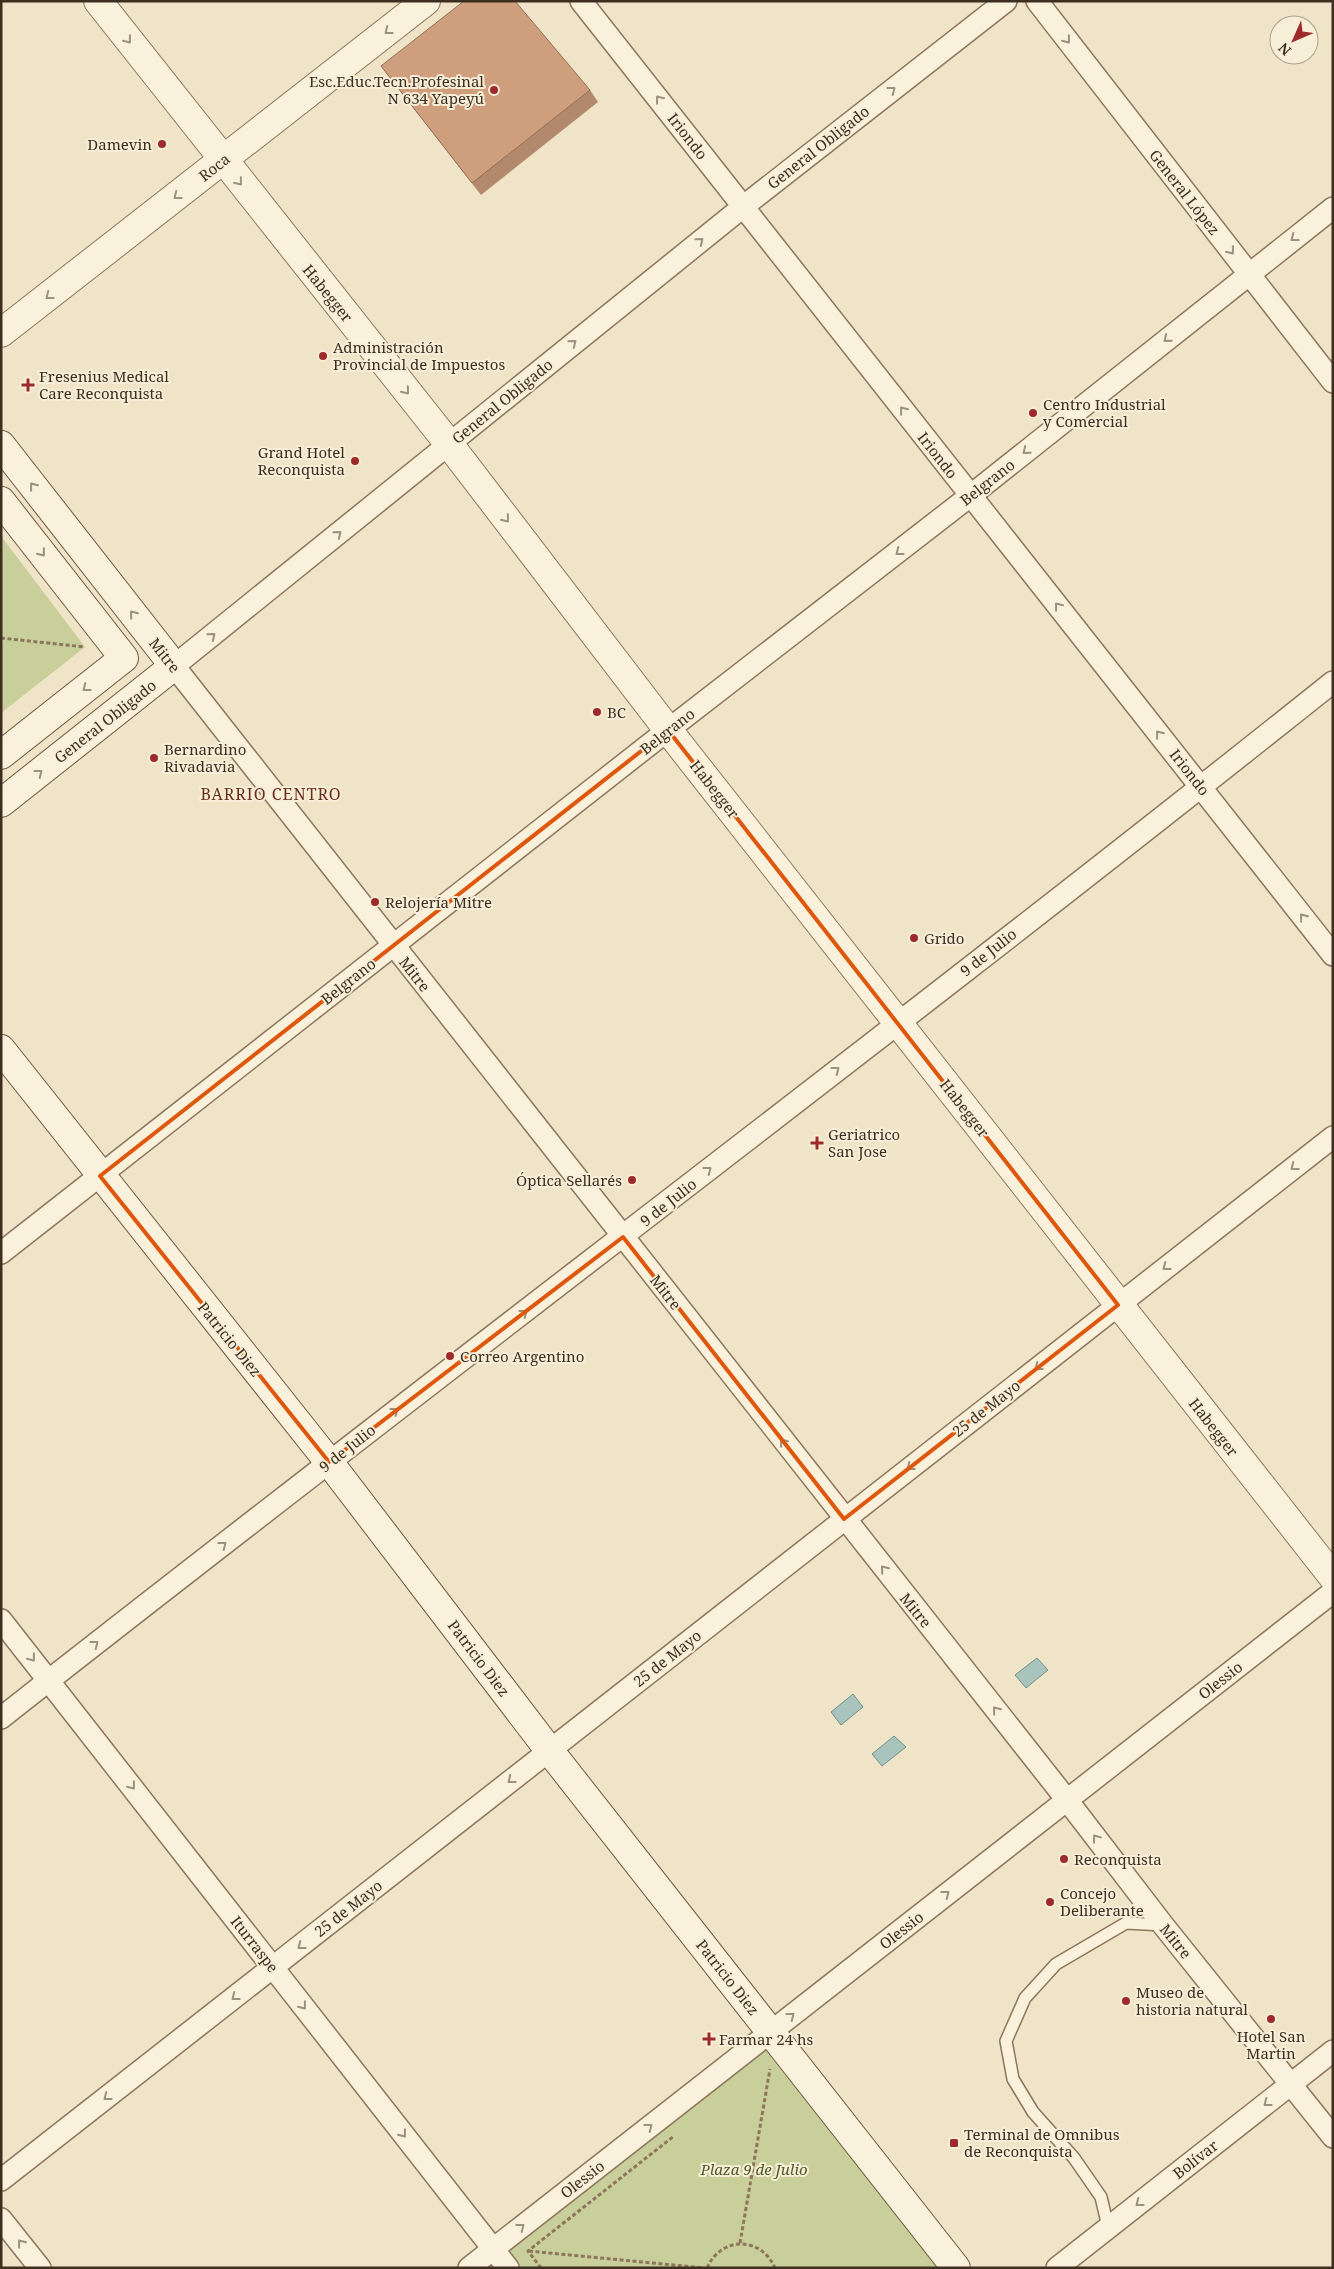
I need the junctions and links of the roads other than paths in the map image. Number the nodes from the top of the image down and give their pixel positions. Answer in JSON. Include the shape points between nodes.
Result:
{"nodes":[{"id":1,"x":98,"y":1,"type":"edge"},
{"id":2,"x":426,"y":1,"type":"edge"},
{"id":3,"x":581,"y":1,"type":"edge"},
{"id":4,"x":1006,"y":1,"type":"edge"},
{"id":5,"x":1037,"y":1,"type":"edge"},
{"id":6,"x":222,"y":161,"type":"junction"},
{"id":7,"x":744,"y":206,"type":"junction"},
{"id":8,"x":1333,"y":208,"type":"edge"},
{"id":9,"x":1248,"y":274,"type":"junction"},
{"id":10,"x":1,"y":333,"type":"edge"},
{"id":11,"x":1333,"y":382,"type":"edge"},
{"id":12,"x":448,"y":444,"type":"junction"},
{"id":13,"x":1,"y":445,"type":"edge"},
{"id":14,"x":970,"y":496,"type":"junction"},
{"id":15,"x":1,"y":501,"type":"edge"},
{"id":16,"x":174,"y":666,"type":"junction"},
{"id":17,"x":1333,"y":682,"type":"edge"},
{"id":18,"x":668,"y":730,"type":"junction"},
{"id":19,"x":1,"y":755,"type":"edge"},
{"id":20,"x":1201,"y":787,"type":"junction"},
{"id":21,"x":1,"y":804,"type":"edge"},
{"id":22,"x":392,"y":946,"type":"junction"},
{"id":23,"x":1333,"y":955,"type":"edge"},
{"id":24,"x":898,"y":1021,"type":"junction"},
{"id":25,"x":1,"y":1050,"type":"edge"},
{"id":26,"x":1333,"y":1137,"type":"edge"},
{"id":27,"x":100,"y":1176,"type":"junction"},
{"id":28,"x":623,"y":1237,"type":"junction"},
{"id":29,"x":1,"y":1253,"type":"edge"},
{"id":30,"x":1118,"y":1305,"type":"junction"},
{"id":31,"x":329,"y":1462,"type":"junction"},
{"id":32,"x":844,"y":1520,"type":"junction"},
{"id":33,"x":1333,"y":1577,"type":"edge"},
{"id":34,"x":1333,"y":1592,"type":"edge"},
{"id":35,"x":1,"y":1620,"type":"edge"},
{"id":36,"x":49,"y":1680,"type":"junction"},
{"id":37,"x":1,"y":1718,"type":"edge"},
{"id":38,"x":549,"y":1750,"type":"junction"},
{"id":39,"x":1067,"y":1800,"type":"junction"},
{"id":40,"x":1163,"y":1925,"type":"junction"},
{"id":41,"x":273,"y":1967,"type":"junction"},
{"id":42,"x":771,"y":2031,"type":"junction"},
{"id":43,"x":1333,"y":2051,"type":"edge"},
{"id":44,"x":1291,"y":2084,"type":"junction"},
{"id":45,"x":1333,"y":2137,"type":"edge"},
{"id":46,"x":1,"y":2180,"type":"edge"},
{"id":47,"x":1,"y":2219,"type":"edge"},
{"id":48,"x":1108,"y":2227,"type":"junction"},
{"id":49,"x":493,"y":2249,"type":"junction"},
{"id":50,"x":40,"y":2268,"type":"edge"},
{"id":51,"x":469,"y":2268,"type":"edge"},
{"id":52,"x":508,"y":2268,"type":"edge"},
{"id":53,"x":956,"y":2268,"type":"edge"},
{"id":54,"x":1056,"y":2268,"type":"edge"}],
"edges":[{"from":1,"to":6,"type":"street","name":"Habegger","one_way":true},
{"from":2,"to":6,"type":"street","name":"Roca","one_way":true},
{"from":7,"to":3,"type":"street","name":"Iriondo","one_way":true},
{"from":7,"to":4,"type":"street","name":"General Obligado","one_way":true},
{"from":5,"to":9,"type":"street","name":"General López","one_way":true},
{"from":6,"to":10,"type":"street","name":"Roca","one_way":true},
{"from":6,"to":12,"type":"street","name":"Habegger","one_way":true},
{"from":12,"to":7,"type":"street","name":"General Obligado","one_way":true},
{"from":14,"to":7,"type":"street","name":"Iriondo","one_way":true},
{"from":8,"to":9,"type":"street","name":"Belgrano","one_way":true},
{"from":9,"to":11,"type":"street","name":"General López"},
{"from":9,"to":14,"type":"street","name":"Belgrano","one_way":true},
{"from":16,"to":12,"type":"street","name":"General Obligado","one_way":true},
{"from":12,"to":18,"type":"street","name":"Habegger","one_way":true},
{"from":16,"to":13,"type":"street","name":"Mitre","one_way":true},
{"from":14,"to":18,"type":"street","name":"Belgrano","one_way":true},
{"from":20,"to":14,"type":"street","name":"Iriondo","one_way":true},
{"from":15,"to":19,"type":"street","one_way":true,"via":[[124,658]]},
{"from":21,"to":16,"type":"street","name":"General Obligado","one_way":true},
{"from":16,"to":22,"type":"street","name":"Mitre"},
{"from":17,"to":20,"type":"street","name":"9 de Julio"},
{"from":18,"to":22,"type":"street","name":"Belgrano"},
{"from":18,"to":24,"type":"street","name":"Habegger"},
{"from":23,"to":20,"type":"street","name":"Iriondo","one_way":true},
{"from":20,"to":24,"type":"street","name":"9 de Julio"},
{"from":22,"to":27,"type":"street","name":"Belgrano"},
{"from":22,"to":28,"type":"street","name":"Mitre"},
{"from":28,"to":24,"type":"street","name":"9 de Julio","one_way":true},
{"from":24,"to":30,"type":"street","name":"Habegger"},
{"from":25,"to":27,"type":"street","name":"Patricio Diez"},
{"from":26,"to":30,"type":"street","name":"25 de Mayo","one_way":true},
{"from":27,"to":29,"type":"street","name":"Belgrano"},
{"from":27,"to":31,"type":"street","name":"Patricio Diez"},
{"from":31,"to":28,"type":"street","name":"9 de Julio","one_way":true},
{"from":32,"to":28,"type":"street","name":"Mitre","one_way":true},
{"from":30,"to":32,"type":"street","name":"25 de Mayo","one_way":true},
{"from":30,"to":33,"type":"street","name":"Habegger"},
{"from":36,"to":31,"type":"street","name":"9 de Julio","one_way":true},
{"from":31,"to":38,"type":"street","name":"Patricio Diez"},
{"from":32,"to":38,"type":"street","name":"25 de Mayo"},
{"from":39,"to":32,"type":"street","name":"Mitre","one_way":true},
{"from":34,"to":39,"type":"street","name":"Olessio"},
{"from":35,"to":36,"type":"street","name":"Iturraspe","one_way":true},
{"from":36,"to":37,"type":"street","name":"9 de Julio"},
{"from":36,"to":41,"type":"street","name":"Iturraspe","one_way":true},
{"from":38,"to":41,"type":"street","name":"25 de Mayo","one_way":true},
{"from":38,"to":42,"type":"street","name":"Patricio Diez"},
{"from":40,"to":39,"type":"street","name":"Mitre","one_way":true},
{"from":42,"to":39,"type":"street","name":"Olessio","one_way":true},
{"from":40,"to":44,"type":"street","name":"Mitre"},
{"from":40,"to":48,"type":"lane","via":[[1126,1923],[1056,1964],[1025,1998],[1006,2040],[1013,2079],[1033,2112],[1074,2158],[1101,2197]]},
{"from":41,"to":46,"type":"street","name":"25 de Mayo","one_way":true},
{"from":41,"to":49,"type":"street","name":"Iturraspe","one_way":true},
{"from":49,"to":42,"type":"street","name":"Olessio","one_way":true},
{"from":42,"to":53,"type":"street","name":"Patricio Diez"},
{"from":43,"to":44,"type":"street","name":"Bolívar"},
{"from":44,"to":45,"type":"street","name":"Mitre"},
{"from":44,"to":48,"type":"street","name":"Bolívar","one_way":true},
{"from":50,"to":47,"type":"street","one_way":true},
{"from":48,"to":54,"type":"street","name":"Bolívar"},
{"from":49,"to":51,"type":"street","name":"Olessio"},
{"from":49,"to":52,"type":"street","name":"Iturraspe"}]}
